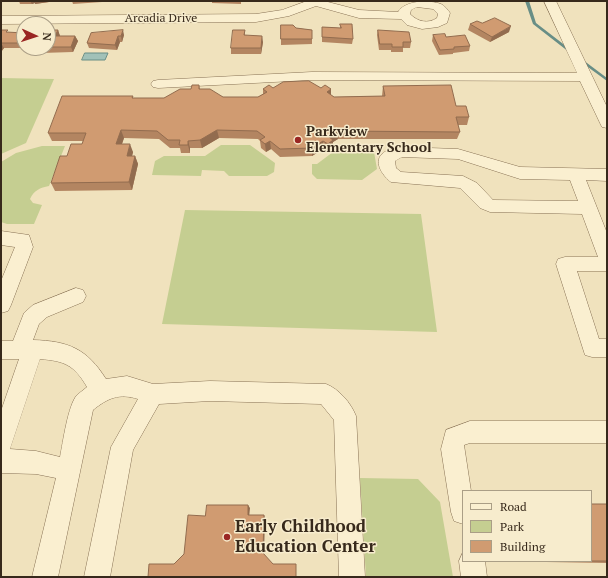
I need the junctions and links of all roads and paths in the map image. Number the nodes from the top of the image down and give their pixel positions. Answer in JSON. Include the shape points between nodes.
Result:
{"nodes":[{"id":1,"x":317,"y":1,"type":"edge"},
{"id":2,"x":550,"y":1,"type":"edge"},
{"id":3,"x":404,"y":15,"type":"dead end"},
{"id":4,"x":1,"y":20,"type":"edge"},
{"id":5,"x":586,"y":77,"type":"junction"},
{"id":6,"x":158,"y":84,"type":"dead end"},
{"id":7,"x":607,"y":123,"type":"edge"},
{"id":8,"x":485,"y":162,"type":"junction"},
{"id":9,"x":576,"y":175,"type":"junction"},
{"id":10,"x":607,"y":175,"type":"edge"},
{"id":11,"x":471,"y":186,"type":"junction"},
{"id":12,"x":589,"y":208,"type":"junction"},
{"id":13,"x":1,"y":238,"type":"edge"},
{"id":14,"x":607,"y":256,"type":"edge"},
{"id":15,"x":607,"y":264,"type":"edge"},
{"id":16,"x":76,"y":296,"type":"dead end"},
{"id":17,"x":1,"y":305,"type":"edge"},
{"id":18,"x":607,"y":348,"type":"edge"},
{"id":19,"x":17,"y":350,"type":"edge"},
{"id":20,"x":102,"y":390,"type":"junction"},
{"id":21,"x":153,"y":394,"type":"junction"},
{"id":22,"x":607,"y":432,"type":"edge"},
{"id":23,"x":1,"y":444,"type":"edge"},
{"id":24,"x":1,"y":461,"type":"edge"},
{"id":25,"x":70,"y":472,"type":"junction"},
{"id":26,"x":462,"y":506,"type":"edge"},
{"id":27,"x":472,"y":562,"type":"edge"},
{"id":28,"x":45,"y":577,"type":"edge"},
{"id":29,"x":97,"y":577,"type":"edge"},
{"id":30,"x":352,"y":577,"type":"edge"},
{"id":31,"x":474,"y":577,"type":"edge"}],
"edges":[{"from":1,"to":3,"type":"street","via":[[336,10],[359,15]]},
{"from":1,"to":4,"type":"street","name":"Arcadia Drive","via":[[285,14],[256,18]]},
{"from":2,"to":5,"type":"street"},
{"from":5,"to":6,"type":"street","via":[[312,76]]},
{"from":5,"to":7,"type":"street"},
{"from":8,"to":9,"type":"street","via":[[520,173]]},
{"from":8,"to":11,"type":"street"},
{"from":8,"to":11,"type":"street","via":[[458,154],[400,152],[388,157],[387,166],[390,173],[398,178],[463,182]]},
{"from":9,"to":10,"type":"street"},
{"from":9,"to":12,"type":"street"},
{"from":11,"to":12,"type":"street","via":[[483,202],[490,206]]},
{"from":12,"to":14,"type":"street"},
{"from":13,"to":17,"type":"street","via":[[23,240],[24,247]]},
{"from":15,"to":18,"type":"street","via":[[564,264],[592,348]]},
{"from":16,"to":19,"type":"street","via":[[40,311],[31,319]]},
{"from":19,"to":20,"type":"street","via":[[61,352],[74,358],[84,366]]},
{"from":19,"to":23,"type":"street"},
{"from":20,"to":21,"type":"street","via":[[128,386]]},
{"from":20,"to":25,"type":"street","via":[[84,403],[78,421]]},
{"from":21,"to":29,"type":"street","via":[[122,447]]},
{"from":21,"to":30,"type":"street","via":[[210,391],[326,394],[345,416]]},
{"from":22,"to":26,"type":"street","via":[[470,432],[454,438],[452,449]]},
{"from":24,"to":25,"type":"street","via":[[53,464]]},
{"from":25,"to":28,"type":"street"},
{"from":27,"to":31,"type":"street"}]}
